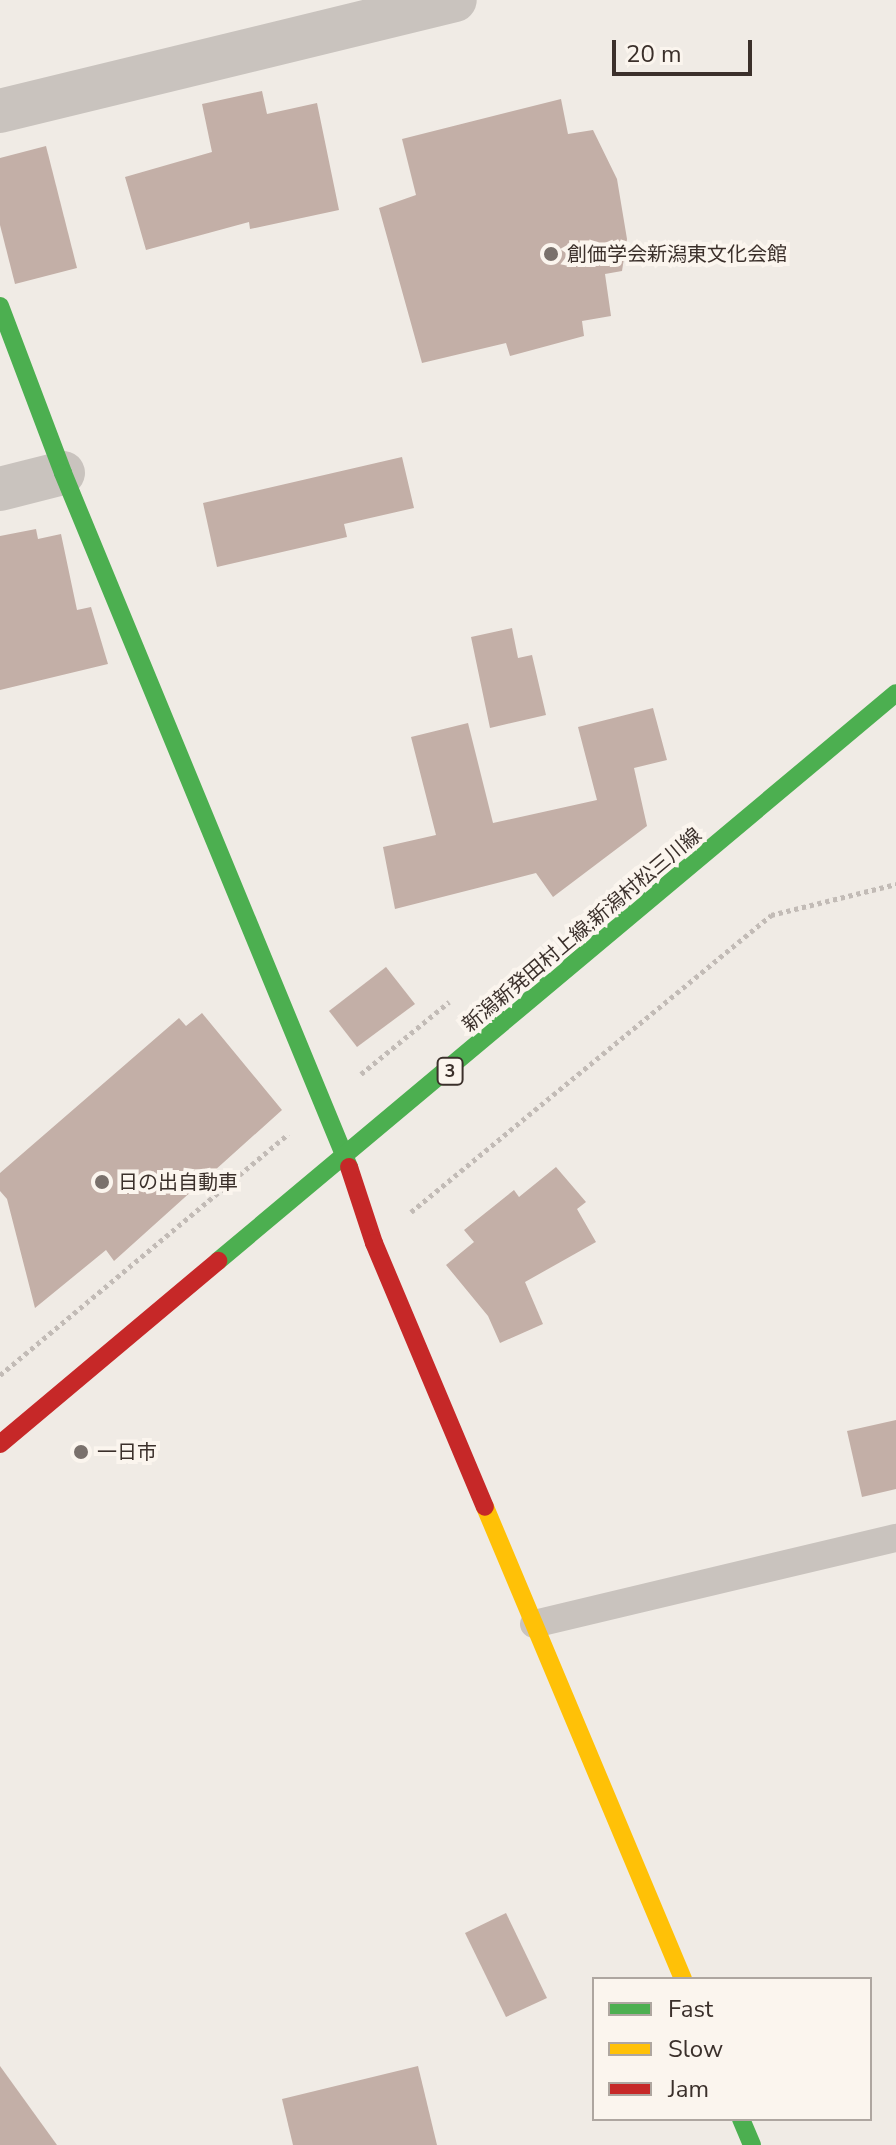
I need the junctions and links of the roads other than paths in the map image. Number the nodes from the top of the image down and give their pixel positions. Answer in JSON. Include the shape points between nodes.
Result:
{"nodes":[{"id":1,"x":455,"y":0,"type":"edge"},
{"id":2,"x":0,"y":111,"type":"edge"},
{"id":3,"x":0,"y":306,"type":"edge"},
{"id":4,"x":63,"y":473,"type":"junction"},
{"id":5,"x":0,"y":489,"type":"edge"},
{"id":6,"x":896,"y":693,"type":"edge"},
{"id":7,"x":346,"y":1159,"type":"junction"},
{"id":8,"x":0,"y":1444,"type":"edge"},
{"id":9,"x":896,"y":1538,"type":"edge"},
{"id":10,"x":534,"y":1624,"type":"junction"},
{"id":11,"x":682,"y":1977,"type":"edge"},
{"id":12,"x":742,"y":2121,"type":"edge"},
{"id":13,"x":752,"y":2145,"type":"edge"}],
"edges":[{"from":1,"to":2,"type":"street"},
{"from":3,"to":4,"type":"street"},
{"from":4,"to":5,"type":"street"},
{"from":4,"to":7,"type":"street"},
{"from":6,"to":7,"type":"street","name":"新潟新発田村上線;新潟村松三川線","number":"3"},
{"from":7,"to":8,"type":"street","name":"新潟新発田村上線;新潟村松三川線","number":"3"},
{"from":7,"to":10,"type":"street","via":[[374,1243]]},
{"from":9,"to":10,"type":"lane"},
{"from":10,"to":11,"type":"street"},
{"from":12,"to":13,"type":"street"}]}
